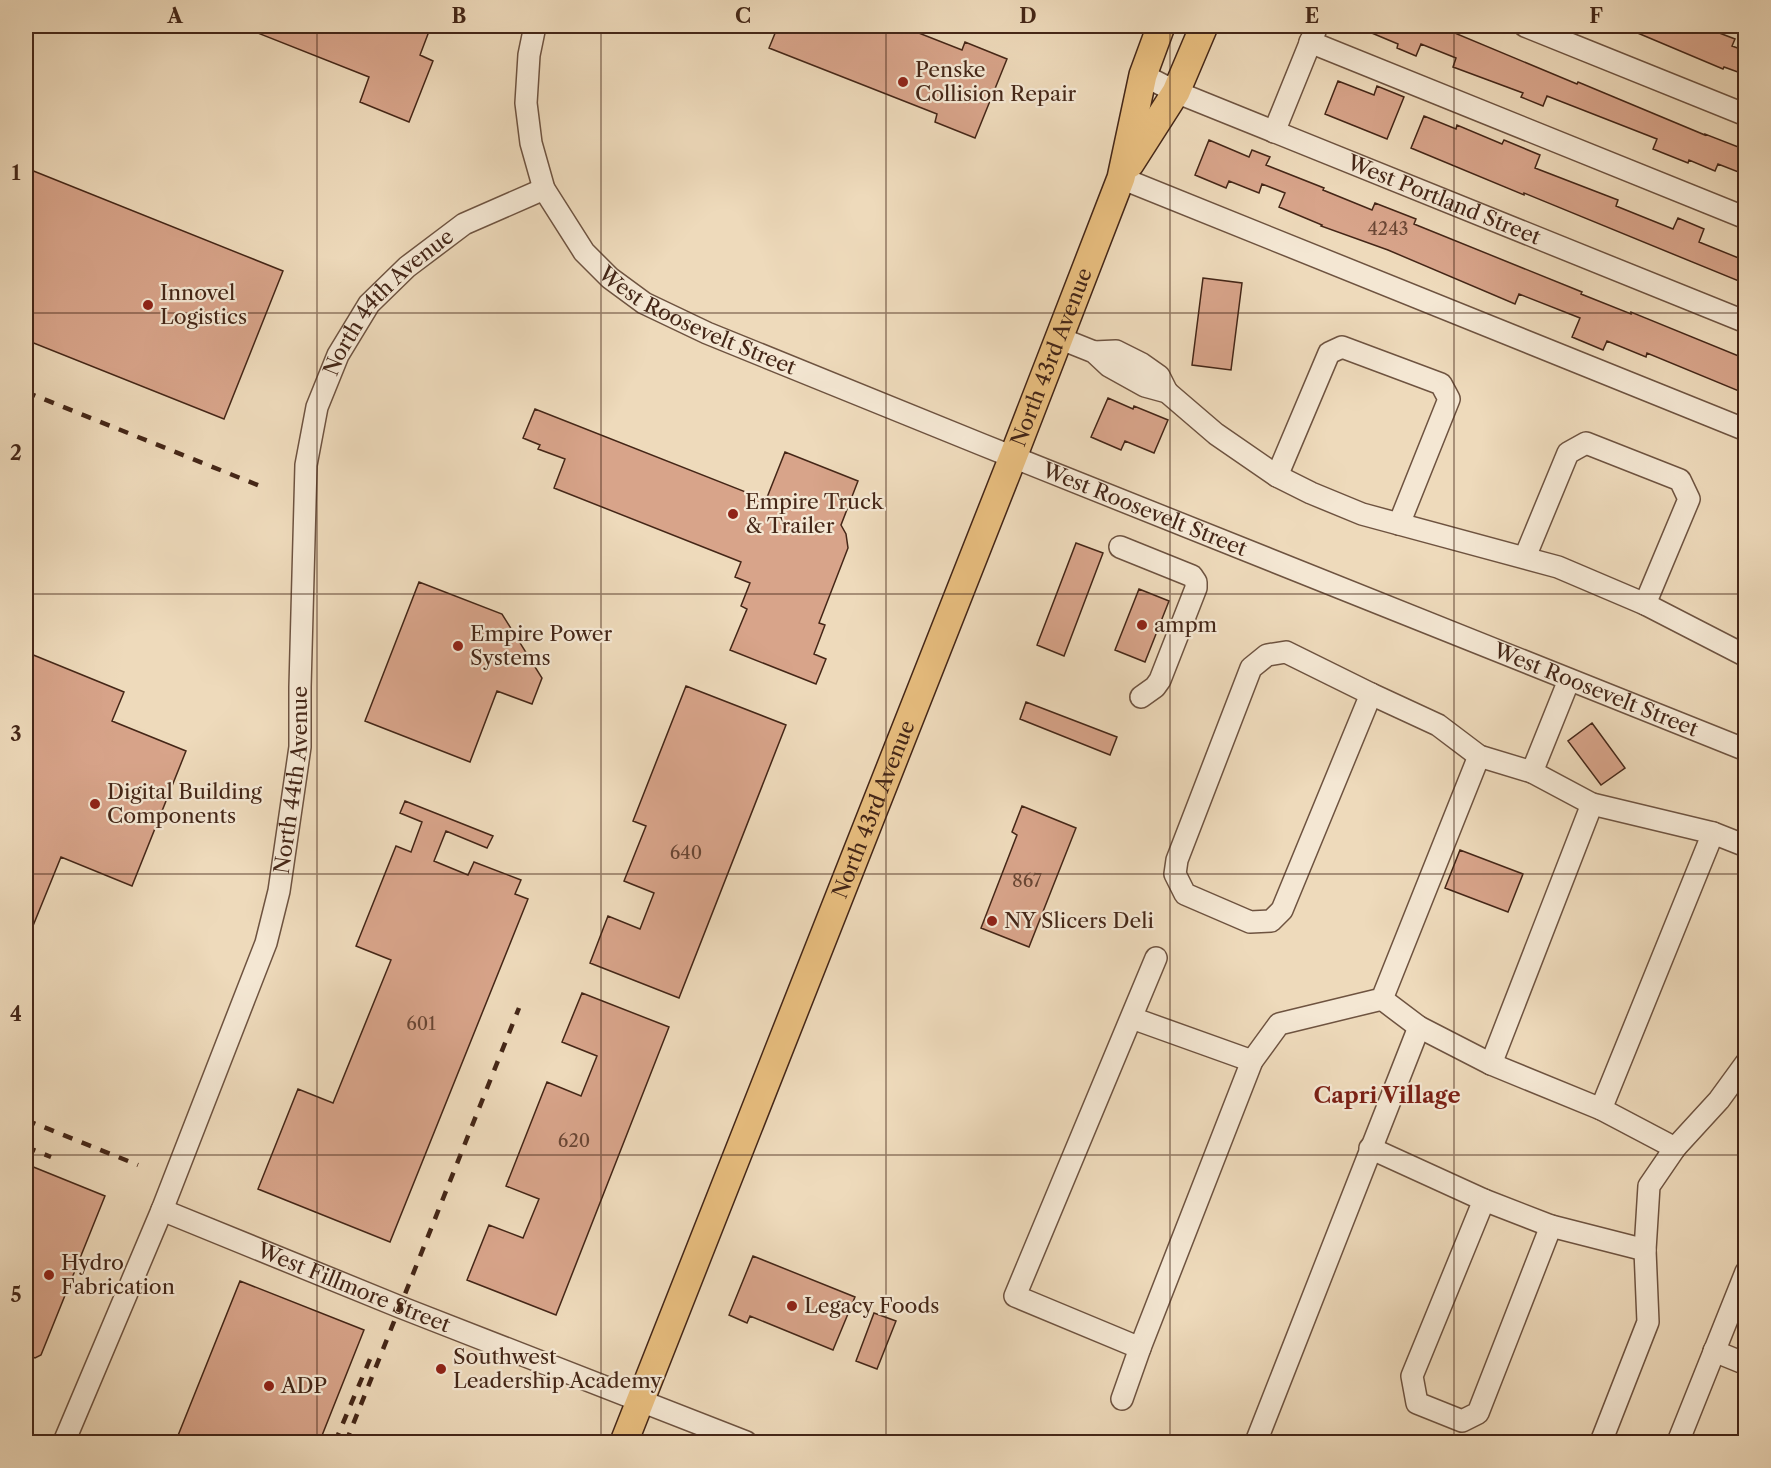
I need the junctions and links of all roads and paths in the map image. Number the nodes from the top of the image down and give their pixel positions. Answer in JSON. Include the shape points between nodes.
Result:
{"nodes":[{"id":1,"x":535,"y":26,"type":"edge"},
{"id":2,"x":1161,"y":26,"type":"edge"},
{"id":3,"x":1204,"y":26,"type":"edge"},
{"id":4,"x":1525,"y":26,"type":"edge"},
{"id":5,"x":1313,"y":34,"type":"edge"},
{"id":6,"x":1143,"y":75,"type":"junction"},
{"id":7,"x":1176,"y":92,"type":"junction"},
{"id":8,"x":1746,"y":115,"type":"edge"},
{"id":9,"x":1274,"y":132,"type":"junction"},
{"id":10,"x":1121,"y":178,"type":"junction"},
{"id":11,"x":544,"y":189,"type":"junction"},
{"id":12,"x":1746,"y":218,"type":"edge"},
{"id":13,"x":1746,"y":322,"type":"edge"},
{"id":14,"x":1059,"y":338,"type":"junction"},
{"id":15,"x":1746,"y":430,"type":"edge"},
{"id":16,"x":1013,"y":457,"type":"junction"},
{"id":17,"x":1277,"y":476,"type":"junction"},
{"id":18,"x":1399,"y":524,"type":"junction"},
{"id":19,"x":1120,"y":547,"type":"dead end"},
{"id":20,"x":1525,"y":557,"type":"junction"},
{"id":21,"x":1645,"y":604,"type":"junction"},
{"id":22,"x":1746,"y":656,"type":"edge"},
{"id":23,"x":1569,"y":680,"type":"junction"},
{"id":24,"x":1371,"y":694,"type":"junction"},
{"id":25,"x":1141,"y":697,"type":"dead end"},
{"id":26,"x":1746,"y":750,"type":"edge"},
{"id":27,"x":1479,"y":756,"type":"junction"},
{"id":28,"x":1532,"y":772,"type":"junction"},
{"id":29,"x":1592,"y":804,"type":"junction"},
{"id":30,"x":1713,"y":834,"type":"junction"},
{"id":31,"x":1746,"y":846,"type":"edge"},
{"id":32,"x":1156,"y":958,"type":"dead end"},
{"id":33,"x":1382,"y":999,"type":"junction"},
{"id":34,"x":1132,"y":1018,"type":"junction"},
{"id":35,"x":1419,"y":1027,"type":"junction"},
{"id":36,"x":1252,"y":1061,"type":"junction"},
{"id":37,"x":1746,"y":1063,"type":"edge"},
{"id":38,"x":1491,"y":1064,"type":"junction"},
{"id":39,"x":1601,"y":1109,"type":"junction"},
{"id":40,"x":1370,"y":1148,"type":"junction"},
{"id":41,"x":1675,"y":1148,"type":"junction"},
{"id":42,"x":1484,"y":1200,"type":"junction"},
{"id":43,"x":162,"y":1210,"type":"junction"},
{"id":44,"x":1551,"y":1226,"type":"junction"},
{"id":45,"x":1645,"y":1250,"type":"junction"},
{"id":46,"x":1746,"y":1272,"type":"edge"},
{"id":47,"x":1140,"y":1348,"type":"junction"},
{"id":48,"x":1714,"y":1351,"type":"junction"},
{"id":49,"x":1746,"y":1364,"type":"edge"},
{"id":50,"x":1122,"y":1399,"type":"dead end"},
{"id":51,"x":640,"y":1402,"type":"junction"},
{"id":52,"x":64,"y":1443,"type":"edge"},
{"id":53,"x":624,"y":1443,"type":"edge"},
{"id":54,"x":746,"y":1443,"type":"edge"},
{"id":55,"x":1256,"y":1443,"type":"edge"},
{"id":56,"x":1601,"y":1443,"type":"edge"},
{"id":57,"x":1678,"y":1443,"type":"edge"}],
"edges":[{"from":1,"to":11,"type":"street","name":"West Roosevelt Street","via":[[526,103],[531,143]]},
{"from":2,"to":6,"type":"main road","name":"North 43rd Avenue"},
{"from":3,"to":7,"type":"main road","name":"North 43rd Avenue"},
{"from":4,"to":8,"type":"street"},
{"from":5,"to":9,"type":"street"},
{"from":5,"to":12,"type":"street"},
{"from":6,"to":7,"type":"street","name":"West Portland Street"},
{"from":6,"to":10,"type":"main road","name":"North 43rd Avenue"},
{"from":7,"to":9,"type":"street","name":"West Portland Street"},
{"from":7,"to":10,"type":"main road","name":"North 43rd Avenue"},
{"from":9,"to":13,"type":"street","name":"West Portland Street"},
{"from":10,"to":14,"type":"main road","name":"North 43rd Avenue"},
{"from":10,"to":15,"type":"street"},
{"from":11,"to":16,"type":"street","name":"West Roosevelt Street","via":[[584,252],[644,303],[707,333]]},
{"from":11,"to":43,"type":"street","name":"North 44th Avenue","via":[[464,224],[384,289],[369,304],[338,356],[317,407],[306,465],[300,747],[279,891],[266,943]]},
{"from":14,"to":16,"type":"main road","name":"North 43rd Avenue"},
{"from":14,"to":17,"type":"street","via":[[1094,352],[1116,351],[1142,364],[1159,376],[1167,392],[1216,434]]},
{"from":16,"to":23,"type":"street","name":"West Roosevelt Street"},
{"from":16,"to":51,"type":"main road","name":"North 43rd Avenue"},
{"from":17,"to":18,"type":"street","via":[[1362,514]]},
{"from":17,"to":18,"type":"street","via":[[1329,353],[1342,346],[1441,384],[1449,399]]},
{"from":18,"to":20,"type":"street"},
{"from":19,"to":25,"type":"street","via":[[1192,576],[1197,588],[1160,680]]},
{"from":20,"to":21,"type":"street"},
{"from":20,"to":21,"type":"street","via":[[1568,453],[1586,443],[1680,480],[1689,499]]},
{"from":21,"to":22,"type":"street"},
{"from":23,"to":26,"type":"street","name":"West Roosevelt Street"},
{"from":23,"to":28,"type":"street"},
{"from":24,"to":24,"type":"street","via":[[1286,652],[1267,655],[1251,668],[1177,860],[1175,874],[1185,894],[1250,922],[1271,921],[1282,910]]},
{"from":24,"to":27,"type":"street","via":[[1438,725]]},
{"from":27,"to":28,"type":"street"},
{"from":27,"to":33,"type":"street"},
{"from":28,"to":29,"type":"street"},
{"from":29,"to":30,"type":"street"},
{"from":29,"to":38,"type":"street"},
{"from":30,"to":31,"type":"street"},
{"from":30,"to":39,"type":"street"},
{"from":32,"to":34,"type":"street"},
{"from":33,"to":35,"type":"street"},
{"from":33,"to":36,"type":"street","via":[[1279,1024]]},
{"from":34,"to":36,"type":"street"},
{"from":34,"to":47,"type":"street","via":[[1015,1296]]},
{"from":35,"to":38,"type":"street"},
{"from":35,"to":40,"type":"street"},
{"from":36,"to":47,"type":"street"},
{"from":37,"to":41,"type":"street","via":[[1719,1101]]},
{"from":38,"to":39,"type":"street"},
{"from":39,"to":41,"type":"street"},
{"from":40,"to":42,"type":"street"},
{"from":40,"to":55,"type":"street"},
{"from":41,"to":45,"type":"street","via":[[1649,1186]]},
{"from":42,"to":44,"type":"street"},
{"from":42,"to":44,"type":"street","via":[[1412,1376],[1417,1403],[1462,1421],[1478,1413]]},
{"from":43,"to":51,"type":"street","name":"West Fillmore Street"},
{"from":43,"to":52,"type":"street","name":"North 44th Avenue"},
{"from":44,"to":45,"type":"street"},
{"from":45,"to":56,"type":"street","via":[[1648,1322]]},
{"from":46,"to":48,"type":"street"},
{"from":47,"to":50,"type":"street"},
{"from":48,"to":49,"type":"street"},
{"from":48,"to":57,"type":"street"},
{"from":51,"to":53,"type":"main road","name":"North 43rd Avenue"},
{"from":51,"to":54,"type":"street","name":"West Fillmore Street"}]}
